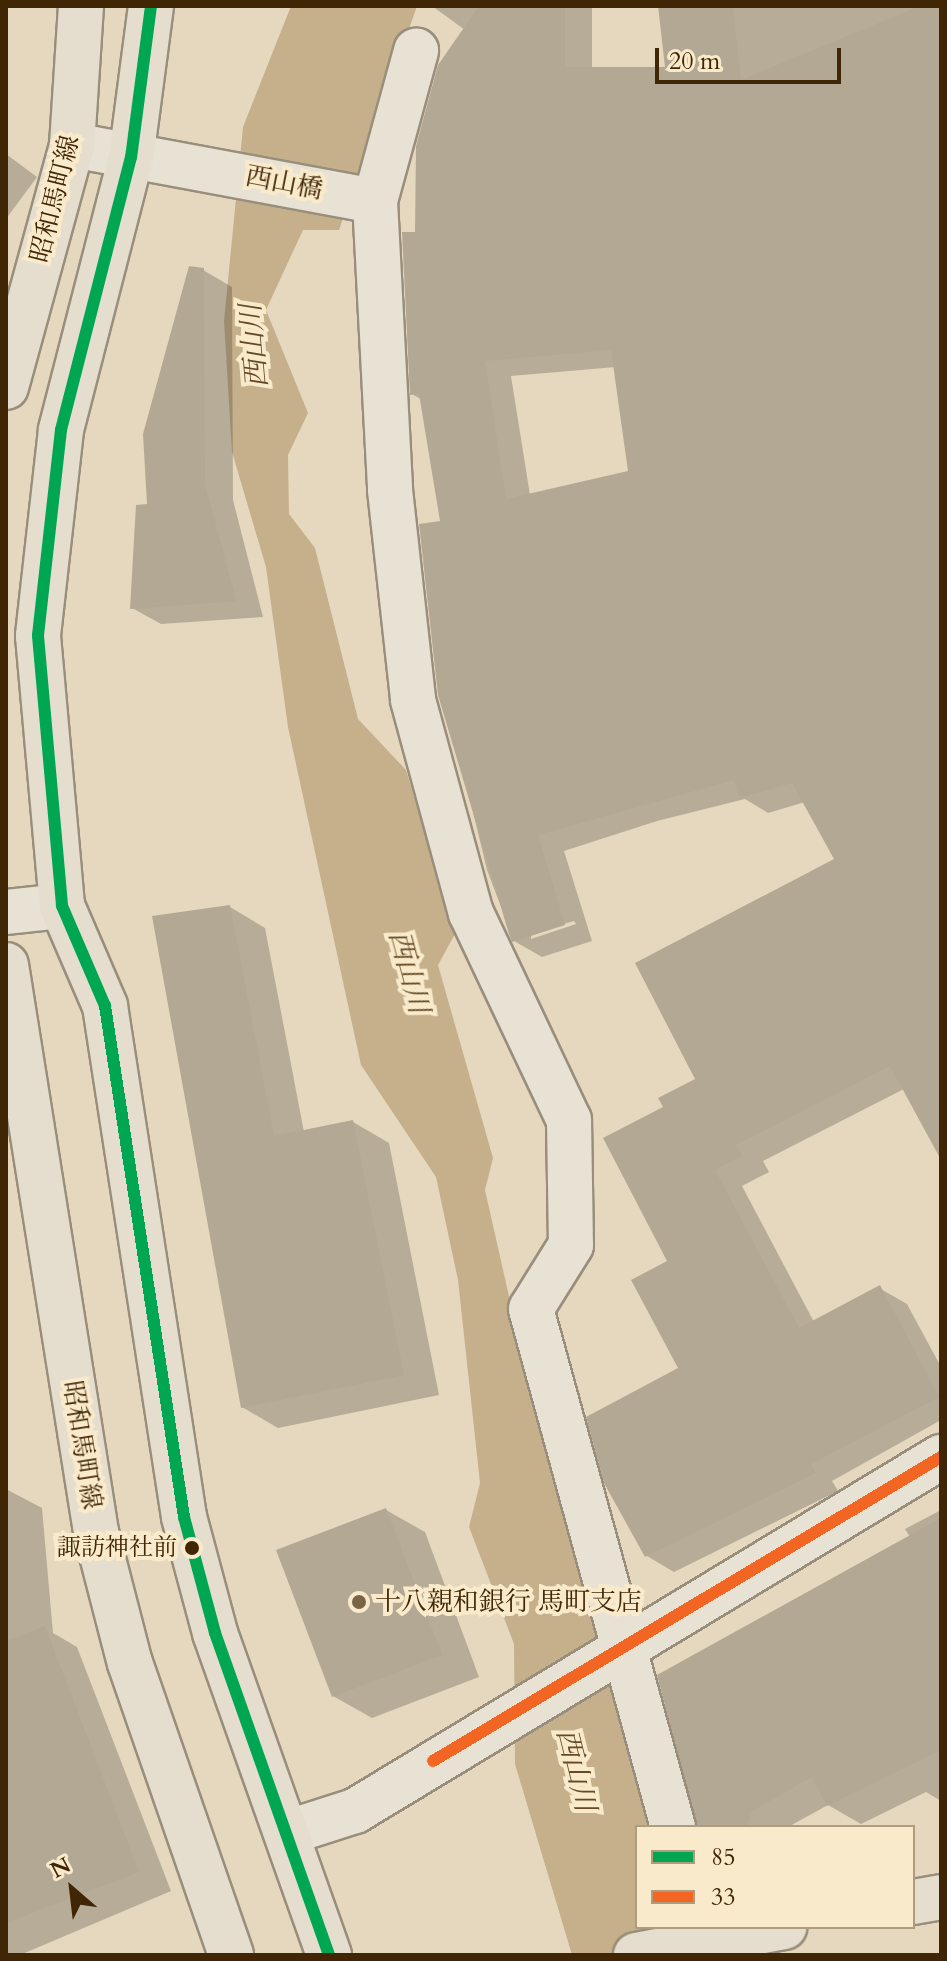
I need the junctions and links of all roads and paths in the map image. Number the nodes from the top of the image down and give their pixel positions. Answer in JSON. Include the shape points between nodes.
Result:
{"nodes":[{"id":1,"x":81,"y":6,"type":"edge"},
{"id":2,"x":151,"y":6,"type":"edge"},
{"id":3,"x":416,"y":51,"type":"dead end"},
{"id":4,"x":72,"y":145,"type":"junction"},
{"id":5,"x":131,"y":157,"type":"junction"},
{"id":6,"x":367,"y":200,"type":"junction"},
{"id":7,"x":6,"y":387,"type":"edge"},
{"id":8,"x":62,"y":906,"type":"junction"},
{"id":9,"x":6,"y":912,"type":"edge"},
{"id":10,"x":6,"y":965,"type":"edge"},
{"id":11,"x":941,"y":1457,"type":"edge"},
{"id":12,"x":622,"y":1650,"type":"junction"},
{"id":13,"x":672,"y":1825,"type":"edge"},
{"id":14,"x":289,"y":1832,"type":"junction"},
{"id":15,"x":941,"y":1897,"type":"edge"},
{"id":16,"x":915,"y":1902,"type":"edge"},
{"id":17,"x":761,"y":1929,"type":"edge"},
{"id":18,"x":704,"y":1934,"type":"edge"},
{"id":19,"x":231,"y":1955,"type":"edge"},
{"id":20,"x":329,"y":1955,"type":"edge"},
{"id":21,"x":636,"y":1955,"type":"edge"}],
"edges":[{"from":1,"to":4,"type":"main road","name":"昭和馬町線"},
{"from":2,"to":5,"type":"main road"},
{"from":3,"to":6,"type":"street"},
{"from":4,"to":5,"type":"street","name":"西山橋"},
{"from":4,"to":7,"type":"main road","name":"昭和馬町線"},
{"from":5,"to":6,"type":"street","name":"西山橋"},
{"from":5,"to":8,"type":"main road","via":[[61,430],[38,636]]},
{"from":6,"to":12,"type":"street","via":[[413,700],[471,913],[569,1120],[571,1245],[531,1309]]},
{"from":8,"to":9,"type":"street"},
{"from":8,"to":14,"type":"main road","via":[[105,1006],[184,1517],[215,1633]]},
{"from":10,"to":19,"type":"main road","name":"昭和馬町線","via":[[96,1532],[130,1663]]},
{"from":11,"to":12,"type":"street"},
{"from":12,"to":13,"type":"street"},
{"from":12,"to":14,"type":"street","via":[[484,1727],[355,1811]]},
{"from":14,"to":20,"type":"main road"},
{"from":15,"to":16,"type":"main road"},
{"from":17,"to":18,"type":"main road"},
{"from":18,"to":21,"type":"main road"}]}
